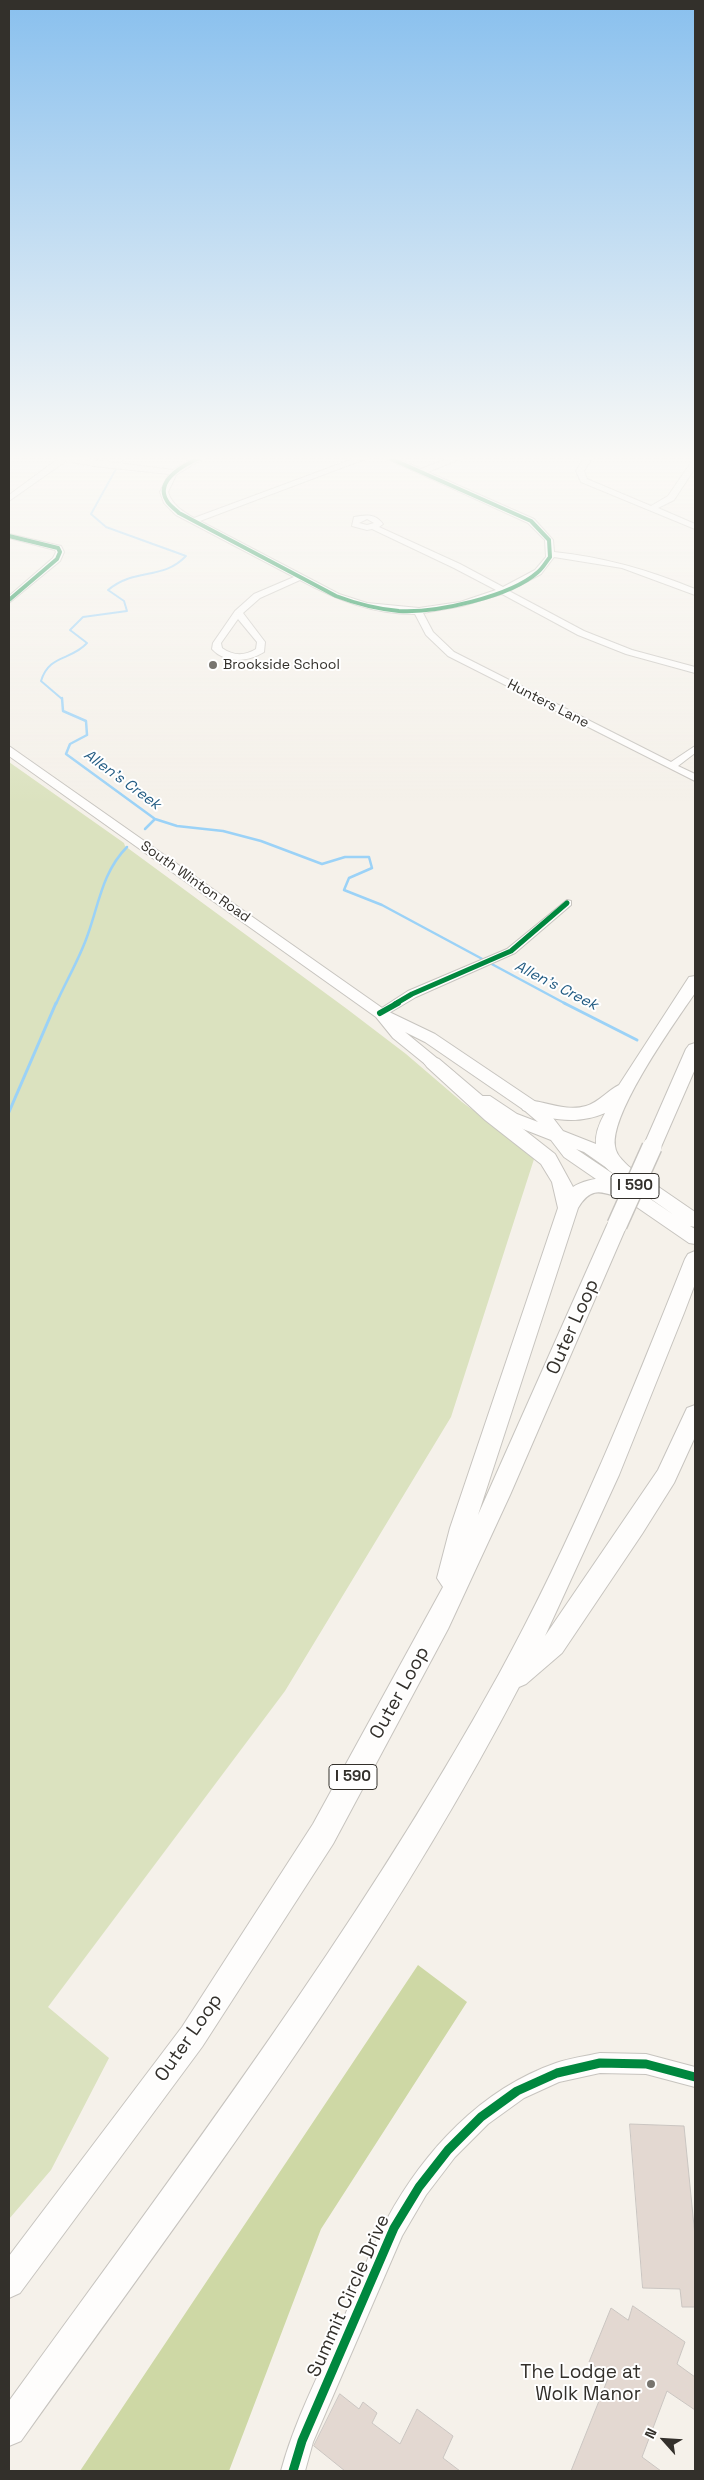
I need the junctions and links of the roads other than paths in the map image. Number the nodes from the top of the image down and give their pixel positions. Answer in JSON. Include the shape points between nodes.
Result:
{"nodes":[{"id":1,"x":42,"y":572,"type":"edge"},
{"id":2,"x":289,"y":572,"type":"edge"},
{"id":3,"x":465,"y":572,"type":"edge"},
{"id":4,"x":539,"y":572,"type":"edge"},
{"id":5,"x":644,"y":572,"type":"edge"},
{"id":6,"x":301,"y":578,"type":"junction"},
{"id":7,"x":502,"y":590,"type":"junction"},
{"id":8,"x":695,"y":592,"type":"edge"},
{"id":9,"x":9,"y":600,"type":"edge"},
{"id":10,"x":418,"y":611,"type":"junction"},
{"id":11,"x":238,"y":613,"type":"junction"},
{"id":12,"x":695,"y":670,"type":"edge"},
{"id":13,"x":695,"y":748,"type":"edge"},
{"id":14,"x":9,"y":750,"type":"edge"},
{"id":15,"x":671,"y":766,"type":"junction"},
{"id":16,"x":695,"y":778,"type":"edge"},
{"id":17,"x":567,"y":903,"type":"dead end"},
{"id":18,"x":695,"y":981,"type":"edge"},
{"id":19,"x":380,"y":1013,"type":"junction"},
{"id":20,"x":695,"y":1049,"type":"edge"},
{"id":21,"x":433,"y":1063,"type":"junction"},
{"id":22,"x":632,"y":1078,"type":"junction"},
{"id":23,"x":530,"y":1106,"type":"junction"},
{"id":24,"x":555,"y":1134,"type":"junction"},
{"id":25,"x":622,"y":1171,"type":"junction"},
{"id":26,"x":628,"y":1192,"type":"junction"},
{"id":27,"x":568,"y":1208,"type":"junction"},
{"id":28,"x":695,"y":1221,"type":"edge"},
{"id":29,"x":695,"y":1238,"type":"edge"},
{"id":30,"x":691,"y":1269,"type":"edge"},
{"id":31,"x":695,"y":1414,"type":"edge"},
{"id":32,"x":438,"y":1621,"type":"junction"},
{"id":33,"x":508,"y":1684,"type":"junction"},
{"id":34,"x":695,"y":2077,"type":"edge"},
{"id":35,"x":9,"y":2282,"type":"edge"},
{"id":36,"x":9,"y":2429,"type":"edge"},
{"id":37,"x":293,"y":2471,"type":"edge"}],
"edges":[{"from":1,"to":9,"type":"street"},
{"from":2,"to":6,"type":"street"},
{"from":3,"to":7,"type":"street"},
{"from":4,"to":7,"type":"street"},
{"from":5,"to":8,"type":"street"},
{"from":6,"to":10,"type":"street","via":[[362,605]]},
{"from":6,"to":11,"type":"street","via":[[257,596]]},
{"from":7,"to":10,"type":"street","via":[[451,608]]},
{"from":7,"to":12,"type":"street","via":[[587,636]]},
{"from":10,"to":15,"type":"street","name":"Hunters Lane","via":[[429,634],[451,654]]},
{"from":11,"to":11,"type":"street","via":[[217,643],[217,649],[234,657],[254,655],[261,650],[261,642]]},
{"from":13,"to":15,"type":"street"},
{"from":14,"to":19,"type":"main road","name":"South Winton Road"},
{"from":15,"to":16,"type":"street","name":"Hunters Lane"},
{"from":17,"to":19,"type":"street","via":[[511,951],[412,994]]},
{"from":18,"to":22,"type":"highway"},
{"from":19,"to":21,"type":"main road","name":"South Winton Road","via":[[398,1034]]},
{"from":19,"to":23,"type":"main road","name":"South Winton Road","via":[[430,1038]]},
{"from":20,"to":32,"type":"highway","name":"Outer Loop","number":"I 590","bridge":true,"via":[[499,1494]]},
{"from":21,"to":24,"type":"main road","name":"South Winton Road","via":[[507,1116]]},
{"from":21,"to":27,"type":"highway","via":[[548,1159],[562,1181]]},
{"from":22,"to":23,"type":"highway","via":[[613,1100],[592,1112],[562,1114]]},
{"from":22,"to":25,"type":"highway","via":[[605,1140],[609,1156]]},
{"from":23,"to":24,"type":"main road","name":"South Winton Road"},
{"from":24,"to":25,"type":"main road","name":"South Winton Road","via":[[590,1148]]},
{"from":24,"to":26,"type":"main road","name":"South Winton Road","via":[[570,1153]]},
{"from":25,"to":28,"type":"main road","name":"South Winton Road"},
{"from":26,"to":27,"type":"highway","via":[[607,1185],[590,1186],[574,1195]]},
{"from":26,"to":29,"type":"main road","name":"South Winton Road"},
{"from":27,"to":32,"type":"highway","via":[[462,1528]]},
{"from":30,"to":33,"type":"highway","via":[[639,1405],[580,1542]]},
{"from":31,"to":33,"type":"highway","via":[[651,1502],[585,1598],[552,1645]]},
{"from":32,"to":35,"type":"highway","name":"Outer Loop","number":"I 590","via":[[322,1834],[192,2037]]},
{"from":33,"to":36,"type":"highway","via":[[410,1854],[300,2022]]},
{"from":34,"to":37,"type":"street","name":"Summit Circle Drive","via":[[644,2063],[621,2061],[579,2066],[548,2075],[521,2089],[474,2121],[430,2171],[394,2228],[302,2441]]}]}
